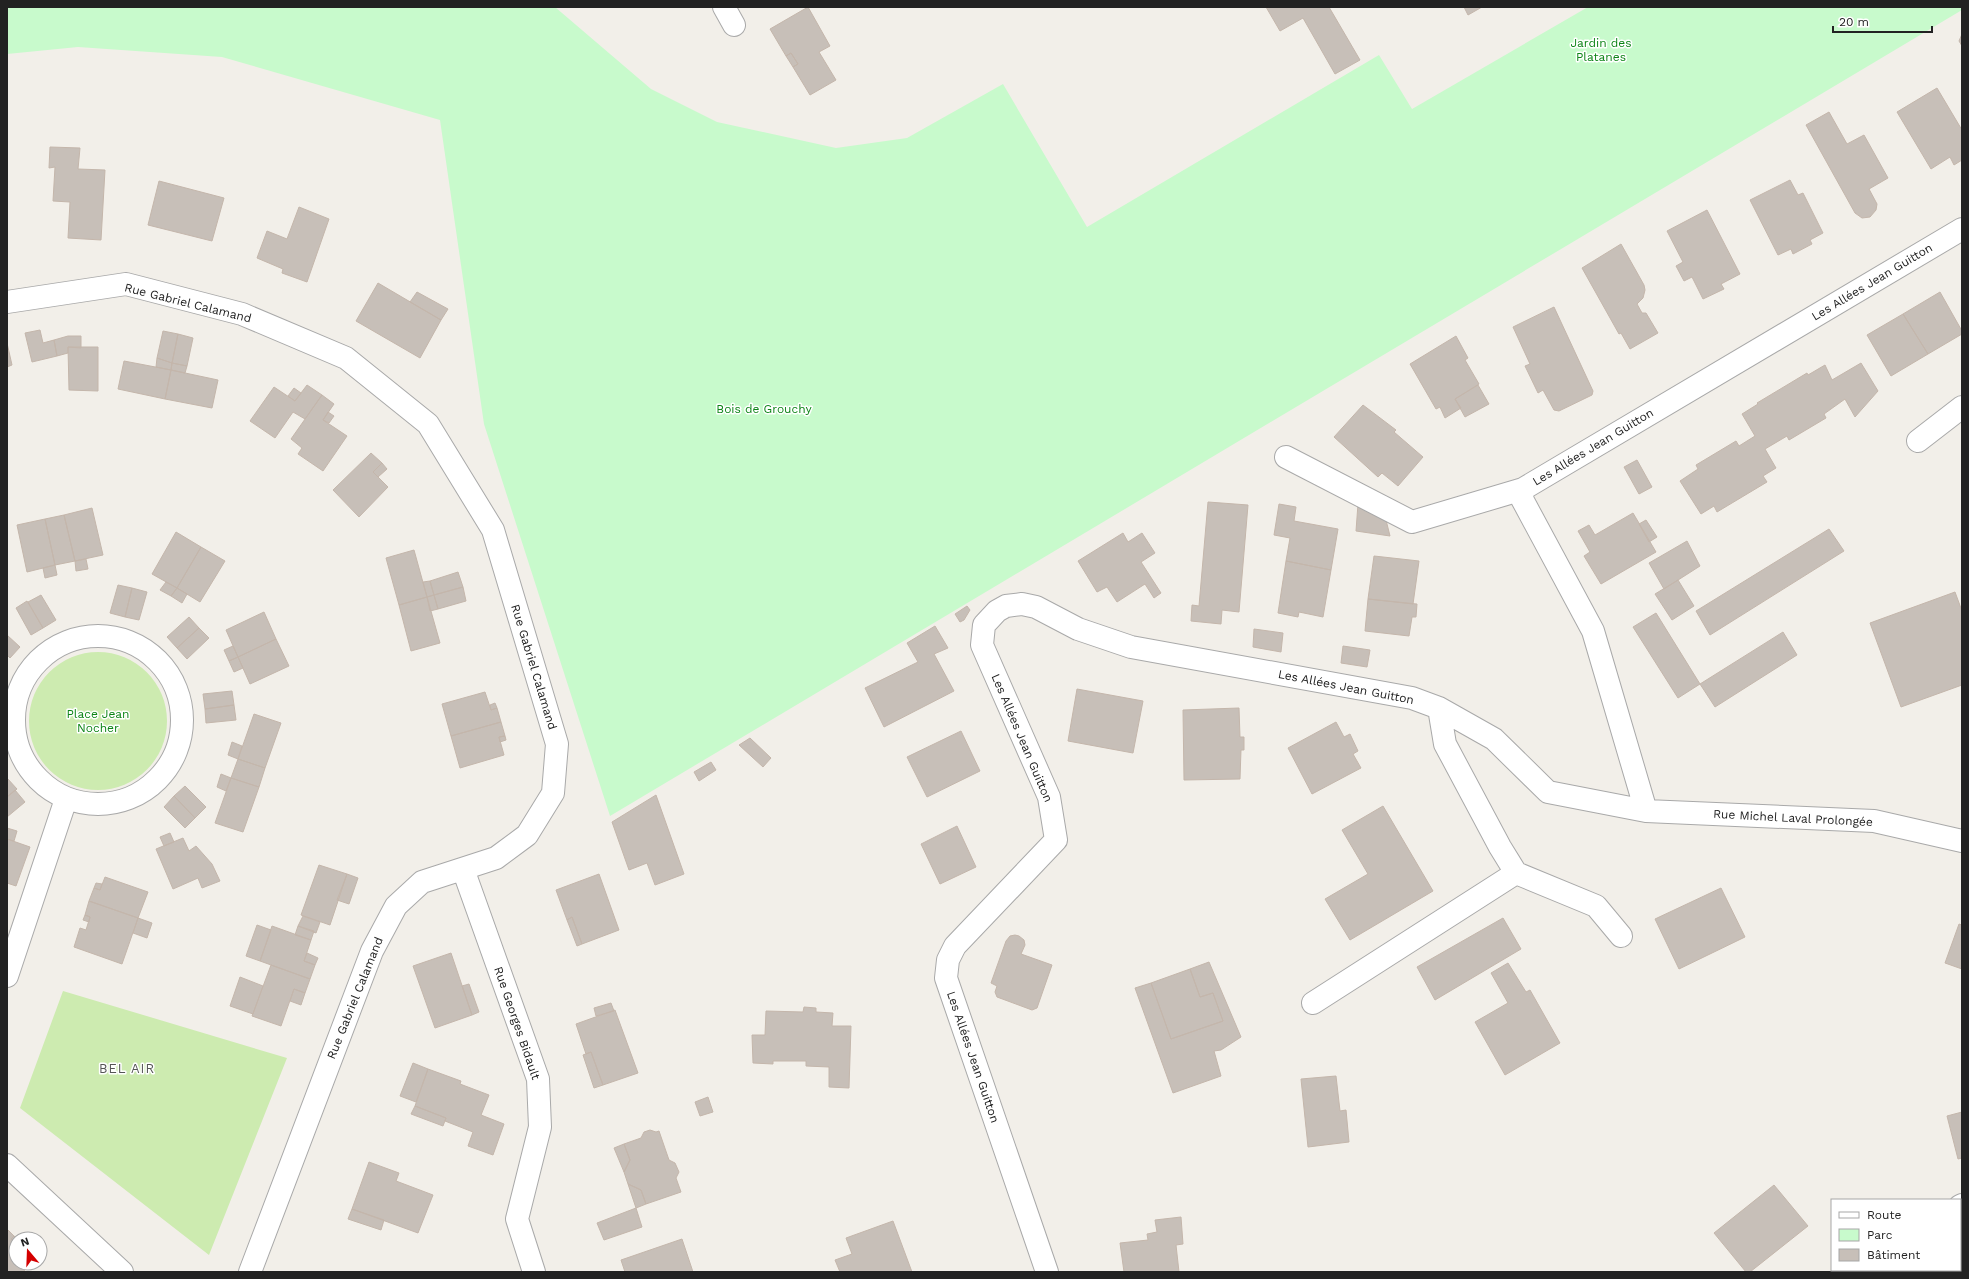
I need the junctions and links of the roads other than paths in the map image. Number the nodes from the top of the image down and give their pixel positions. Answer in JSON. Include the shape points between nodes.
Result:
{"nodes":[{"id":1,"x":1962,"y":229,"type":"edge"},
{"id":2,"x":7,"y":302,"type":"edge"},
{"id":3,"x":1962,"y":407,"type":"edge"},
{"id":4,"x":1918,"y":441,"type":"dead end"},
{"id":5,"x":1286,"y":457,"type":"dead end"},
{"id":6,"x":1523,"y":489,"type":"junction"},
{"id":7,"x":1439,"y":708,"type":"junction"},
{"id":8,"x":66,"y":799,"type":"junction"},
{"id":9,"x":1646,"y":811,"type":"junction"},
{"id":10,"x":1962,"y":841,"type":"edge"},
{"id":11,"x":463,"y":869,"type":"junction"},
{"id":12,"x":1516,"y":873,"type":"junction"},
{"id":13,"x":1621,"y":936,"type":"dead end"},
{"id":14,"x":7,"y":976,"type":"edge"},
{"id":15,"x":1313,"y":1003,"type":"dead end"},
{"id":16,"x":7,"y":1165,"type":"edge"},
{"id":17,"x":122,"y":1272,"type":"edge"},
{"id":18,"x":250,"y":1272,"type":"edge"},
{"id":19,"x":534,"y":1272,"type":"edge"},
{"id":20,"x":1046,"y":1272,"type":"edge"}],
"edges":[{"from":1,"to":6,"type":"street","name":"Les Allées Jean Guitton"},
{"from":2,"to":11,"type":"street","name":"Rue Gabriel Calamand","via":[[126,284],[242,314],[346,358],[428,424],[493,530],[556,744],[553,793],[527,835],[496,858]]},
{"from":3,"to":4,"type":"street"},
{"from":5,"to":6,"type":"street","via":[[1412,522]]},
{"from":6,"to":9,"type":"street","name":"Les Allées Jean Guitton","via":[[1522,499],[1593,631]]},
{"from":7,"to":9,"type":"street","name":"Les Allées Jean Guitton","via":[[1494,740],[1548,792]]},
{"from":7,"to":12,"type":"street","via":[[1445,744]]},
{"from":7,"to":20,"type":"street","name":"Les Allées Jean Guitton","via":[[1412,698],[1131,647],[1078,629],[1036,607],[1022,604],[1006,606],[997,611],[984,625],[982,646],[1049,797],[1056,840],[955,946],[948,960],[946,978]]},
{"from":8,"to":8,"type":"street","via":[[93,804],[121,802],[146,790],[166,771],[179,747],[184,718],[178,690],[164,665],[142,646],[114,636],[85,636],[64,642],[45,654],[30,669],[19,688],[13,714],[15,740],[26,765],[44,785]]},
{"from":8,"to":14,"type":"street"},
{"from":9,"to":10,"type":"street","name":"Rue Michel Laval Prolongée","via":[[1874,821]]},
{"from":11,"to":18,"type":"street","name":"Rue Gabriel Calamand","via":[[422,882],[396,906],[372,951]]},
{"from":11,"to":19,"type":"street","name":"Rue Georges Bidault","via":[[538,1079],[540,1127],[517,1219]]},
{"from":12,"to":13,"type":"street","via":[[1596,906]]},
{"from":12,"to":15,"type":"street"},
{"from":16,"to":17,"type":"street"}]}
